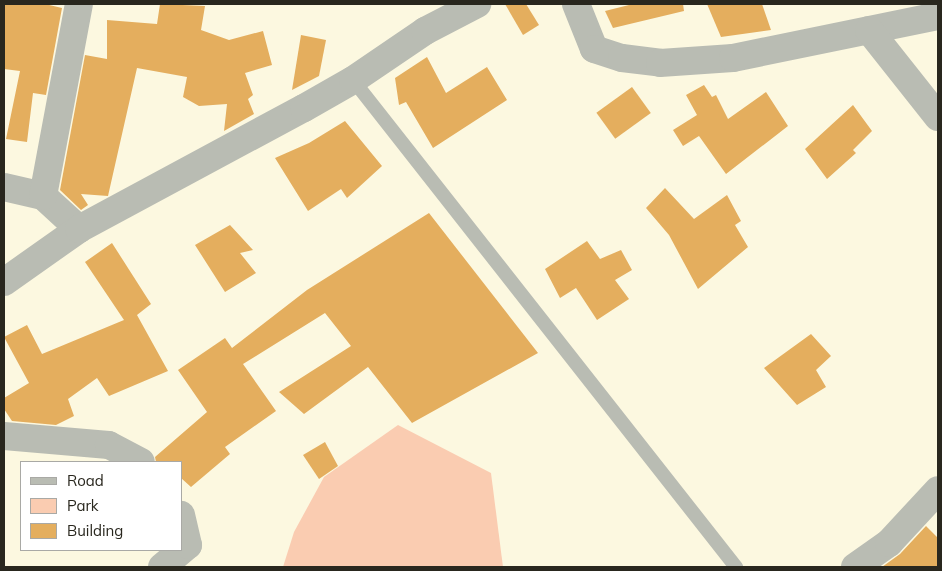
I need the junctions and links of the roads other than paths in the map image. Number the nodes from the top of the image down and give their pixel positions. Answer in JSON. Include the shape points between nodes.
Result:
{"nodes":[{"id":1,"x":79,"y":4,"type":"edge"},
{"id":2,"x":477,"y":4,"type":"edge"},
{"id":3,"x":576,"y":4,"type":"edge"},
{"id":4,"x":938,"y":16,"type":"edge"},
{"id":5,"x":869,"y":30,"type":"junction"},
{"id":6,"x":353,"y":80,"type":"junction"},
{"id":7,"x":938,"y":117,"type":"edge"},
{"id":8,"x":4,"y":187,"type":"edge"},
{"id":9,"x":43,"y":196,"type":"junction"},
{"id":10,"x":79,"y":229,"type":"junction"},
{"id":11,"x":4,"y":282,"type":"edge"},
{"id":12,"x":4,"y":436,"type":"edge"},
{"id":13,"x":140,"y":461,"type":"edge"},
{"id":14,"x":938,"y":490,"type":"edge"},
{"id":15,"x":182,"y":519,"type":"edge"},
{"id":16,"x":182,"y":550,"type":"edge"},
{"id":17,"x":181,"y":551,"type":"edge"},
{"id":18,"x":162,"y":567,"type":"edge"},
{"id":19,"x":736,"y":567,"type":"edge"},
{"id":20,"x":856,"y":567,"type":"edge"}],
"edges":[{"from":1,"to":9,"type":"street"},
{"from":2,"to":6,"type":"street","via":[[425,30]]},
{"from":3,"to":5,"type":"street","via":[[594,49],[622,58],[660,63],[733,58]]},
{"from":4,"to":5,"type":"street"},
{"from":5,"to":7,"type":"street"},
{"from":6,"to":10,"type":"street"},
{"from":6,"to":19,"type":"lane"},
{"from":8,"to":9,"type":"street"},
{"from":9,"to":10,"type":"street"},
{"from":10,"to":11,"type":"street"},
{"from":12,"to":13,"type":"street","via":[[109,445]]},
{"from":14,"to":20,"type":"street","via":[[890,543]]},
{"from":15,"to":16,"type":"street","via":[[188,545]]},
{"from":17,"to":18,"type":"street"}]}
